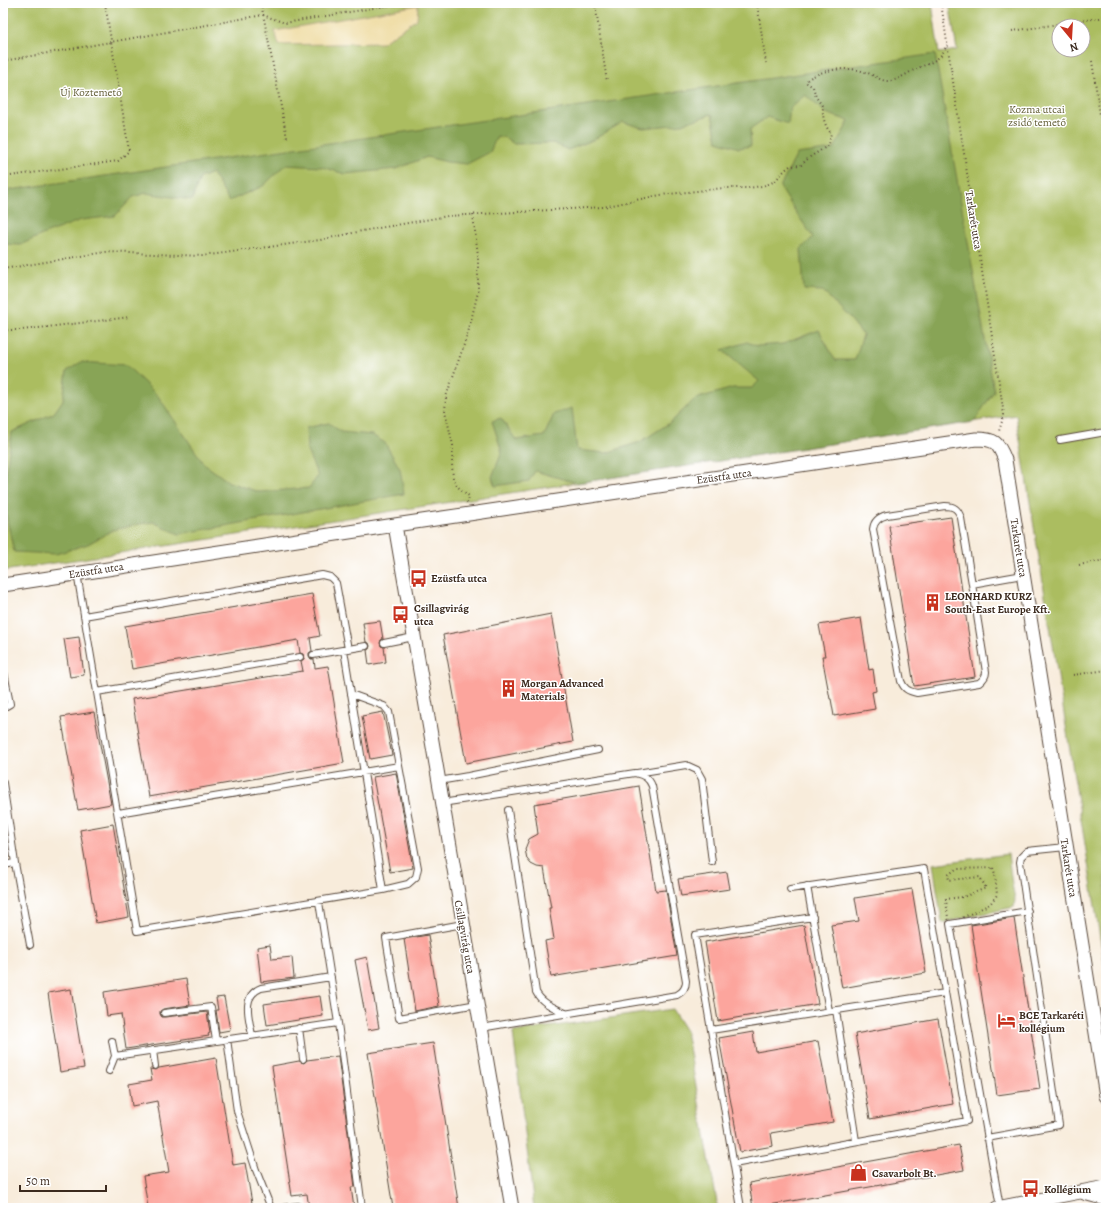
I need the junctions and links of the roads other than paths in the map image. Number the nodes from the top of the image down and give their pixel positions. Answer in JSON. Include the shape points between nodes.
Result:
{"nodes":[{"id":1,"x":1106,"y":432,"type":"edge"},
{"id":2,"x":1060,"y":440,"type":"dead end"},
{"id":3,"x":995,"y":442,"type":"joint"},
{"id":4,"x":395,"y":525,"type":"junction"},
{"id":5,"x":77,"y":573,"type":"junction"},
{"id":6,"x":1023,"y":575,"type":"junction"},
{"id":7,"x":972,"y":584,"type":"junction"},
{"id":8,"x":3,"y":585,"type":"edge"},
{"id":9,"x":84,"y":616,"type":"junction"},
{"id":10,"x":414,"y":638,"type":"junction"},
{"id":11,"x":384,"y":643,"type":"dead end"},
{"id":12,"x":366,"y":646,"type":"dead end"},
{"id":13,"x":346,"y":649,"type":"junction"},
{"id":14,"x":313,"y":655,"type":"dead end"},
{"id":15,"x":300,"y":657,"type":"dead end"},
{"id":16,"x":3,"y":667,"type":"edge"},
{"id":17,"x":97,"y":692,"type":"junction"},
{"id":18,"x":351,"y":694,"type":"junction"},
{"id":19,"x":3,"y":708,"type":"edge"},
{"id":20,"x":598,"y":750,"type":"dead end"},
{"id":21,"x":399,"y":766,"type":"junction"},
{"id":22,"x":364,"y":772,"type":"junction"},
{"id":23,"x":635,"y":773,"type":"junction"},
{"id":24,"x":439,"y":781,"type":"junction"},
{"id":25,"x":3,"y":783,"type":"edge"},
{"id":26,"x":442,"y":803,"type":"junction"},
{"id":27,"x":508,"y":810,"type":"dead end"},
{"id":28,"x":118,"y":813,"type":"junction"},
{"id":29,"x":1066,"y":847,"type":"junction"},
{"id":30,"x":712,"y":862,"type":"dead end"},
{"id":31,"x":15,"y":863,"type":"junction"},
{"id":32,"x":3,"y":865,"type":"edge"},
{"id":33,"x":807,"y":886,"type":"junction"},
{"id":34,"x":790,"y":889,"type":"dead end"},
{"id":35,"x":383,"y":890,"type":"junction"},
{"id":36,"x":320,"y":902,"type":"junction"},
{"id":37,"x":1028,"y":911,"type":"junction"},
{"id":38,"x":813,"y":917,"type":"junction"},
{"id":39,"x":463,"y":924,"type":"junction"},
{"id":40,"x":30,"y":945,"type":"dead end"},
{"id":41,"x":331,"y":977,"type":"junction"},
{"id":42,"x":945,"y":993,"type":"junction"},
{"id":43,"x":477,"y":1004,"type":"junction"},
{"id":44,"x":836,"y":1010,"type":"junction"},
{"id":45,"x":828,"y":1011,"type":"junction"},
{"id":46,"x":164,"y":1013,"type":"dead end"},
{"id":47,"x":568,"y":1014,"type":"junction"},
{"id":48,"x":338,"y":1023,"type":"junction"},
{"id":49,"x":299,"y":1028,"type":"junction"},
{"id":50,"x":481,"y":1028,"type":"junction"},
{"id":51,"x":711,"y":1030,"type":"junction"},
{"id":52,"x":252,"y":1035,"type":"junction"},
{"id":53,"x":227,"y":1039,"type":"junction"},
{"id":54,"x":112,"y":1041,"type":"dead end"},
{"id":55,"x":216,"y":1041,"type":"junction"},
{"id":56,"x":153,"y":1050,"type":"junction"},
{"id":57,"x":115,"y":1056,"type":"junction"},
{"id":58,"x":303,"y":1060,"type":"dead end"},
{"id":59,"x":155,"y":1066,"type":"dead end"},
{"id":60,"x":109,"y":1071,"type":"dead end"},
{"id":61,"x":1106,"y":1096,"type":"edge"},
{"id":62,"x":987,"y":1138,"type":"junction"},
{"id":63,"x":856,"y":1141,"type":"junction"},
{"id":64,"x":734,"y":1164,"type":"junction"},
{"id":65,"x":1106,"y":1187,"type":"edge"},
{"id":66,"x":1083,"y":1192,"type":"junction"},
{"id":67,"x":1106,"y":1199,"type":"edge"},
{"id":68,"x":271,"y":1208,"type":"edge"},
{"id":69,"x":282,"y":1208,"type":"edge"},
{"id":70,"x":299,"y":1208,"type":"edge"},
{"id":71,"x":362,"y":1208,"type":"edge"},
{"id":72,"x":512,"y":1208,"type":"edge"},
{"id":73,"x":741,"y":1208,"type":"edge"},
{"id":74,"x":998,"y":1208,"type":"edge"}],
"edges":[{"from":1,"to":2,"type":"lane"},
{"from":3,"to":4,"type":"street","name":"Ezüstfa utca","via":[[976,439]]},
{"from":3,"to":6,"type":"street","name":"Tarkarét utca","via":[[1005,460]]},
{"from":4,"to":5,"type":"street","name":"Ezüstfa utca"},
{"from":4,"to":10,"type":"street","name":"Csillagvirág utca"},
{"from":5,"to":8,"type":"street","name":"Ezüstfa utca"},
{"from":5,"to":9,"type":"lane"},
{"from":6,"to":7,"type":"lane"},
{"from":6,"to":29,"type":"street","name":"Tarkarét utca"},
{"from":7,"to":7,"type":"lane","via":[[985,678],[979,682],[917,693],[908,691],[901,681],[873,529],[875,522],[887,515],[945,506],[955,507],[961,518]]},
{"from":9,"to":13,"type":"lane","via":[[322,575],[330,577],[336,583]]},
{"from":9,"to":17,"type":"lane"},
{"from":10,"to":11,"type":"lane"},
{"from":10,"to":24,"type":"street","name":"Csillagvirág utca"},
{"from":12,"to":13,"type":"lane"},
{"from":13,"to":14,"type":"lane"},
{"from":13,"to":18,"type":"lane"},
{"from":15,"to":17,"type":"lane"},
{"from":16,"to":19,"type":"lane","via":[[10,704]]},
{"from":17,"to":28,"type":"lane"},
{"from":18,"to":21,"type":"lane","via":[[384,706],[389,712]]},
{"from":18,"to":22,"type":"lane"},
{"from":20,"to":24,"type":"lane"},
{"from":21,"to":22,"type":"lane"},
{"from":21,"to":35,"type":"lane","via":[[418,868],[416,877],[408,884]]},
{"from":22,"to":28,"type":"lane"},
{"from":22,"to":35,"type":"lane"},
{"from":23,"to":26,"type":"lane"},
{"from":23,"to":30,"type":"lane","via":[[686,765],[697,770],[702,779]]},
{"from":23,"to":47,"type":"lane","via":[[642,774],[652,786],[686,986],[676,995]]},
{"from":24,"to":26,"type":"street","name":"Csillagvirág utca"},
{"from":25,"to":31,"type":"lane"},
{"from":26,"to":39,"type":"street","name":"Csillagvirág utca"},
{"from":27,"to":47,"type":"lane","via":[[536,992],[545,1002]]},
{"from":28,"to":36,"type":"lane","via":[[137,931]]},
{"from":29,"to":37,"type":"lane","via":[[1027,851],[1021,857]]},
{"from":29,"to":61,"type":"street","name":"Tarkarét utca"},
{"from":31,"to":32,"type":"lane"},
{"from":31,"to":40,"type":"lane"},
{"from":33,"to":34,"type":"lane"},
{"from":33,"to":38,"type":"lane"},
{"from":33,"to":42,"type":"lane","via":[[924,869]]},
{"from":35,"to":36,"type":"lane"},
{"from":36,"to":41,"type":"lane"},
{"from":37,"to":62,"type":"lane","via":[[1059,1125]]},
{"from":37,"to":62,"type":"lane","via":[[950,924]]},
{"from":38,"to":45,"type":"lane"},
{"from":38,"to":51,"type":"lane","via":[[695,935]]},
{"from":39,"to":43,"type":"street","name":"Csillagvirág utca"},
{"from":39,"to":43,"type":"lane","via":[[386,938],[398,1018]]},
{"from":41,"to":48,"type":"lane"},
{"from":41,"to":52,"type":"lane","via":[[261,988],[253,992],[248,1008]]},
{"from":42,"to":44,"type":"lane"},
{"from":42,"to":63,"type":"lane","via":[[967,1121]]},
{"from":43,"to":50,"type":"street","name":"Csillagvirág utca"},
{"from":44,"to":45,"type":"lane"},
{"from":44,"to":63,"type":"lane"},
{"from":45,"to":51,"type":"lane"},
{"from":46,"to":55,"type":"lane","via":[[211,1007]]},
{"from":47,"to":50,"type":"lane"},
{"from":48,"to":49,"type":"lane"},
{"from":48,"to":71,"type":"lane"},
{"from":49,"to":52,"type":"lane"},
{"from":49,"to":58,"type":"lane"},
{"from":50,"to":72,"type":"street","name":"Csillagvirág utca"},
{"from":51,"to":64,"type":"lane"},
{"from":52,"to":53,"type":"lane"},
{"from":53,"to":55,"type":"lane"},
{"from":53,"to":68,"type":"lane","via":[[237,1111]]},
{"from":54,"to":57,"type":"lane"},
{"from":55,"to":56,"type":"lane"},
{"from":56,"to":57,"type":"lane"},
{"from":56,"to":59,"type":"lane"},
{"from":57,"to":60,"type":"lane"},
{"from":62,"to":74,"type":"lane"},
{"from":63,"to":64,"type":"lane"},
{"from":64,"to":73,"type":"lane"},
{"from":65,"to":66,"type":"street"},
{"from":66,"to":67,"type":"street"},
{"from":66,"to":74,"type":"street"},
{"from":69,"to":70,"type":"lane"}]}
